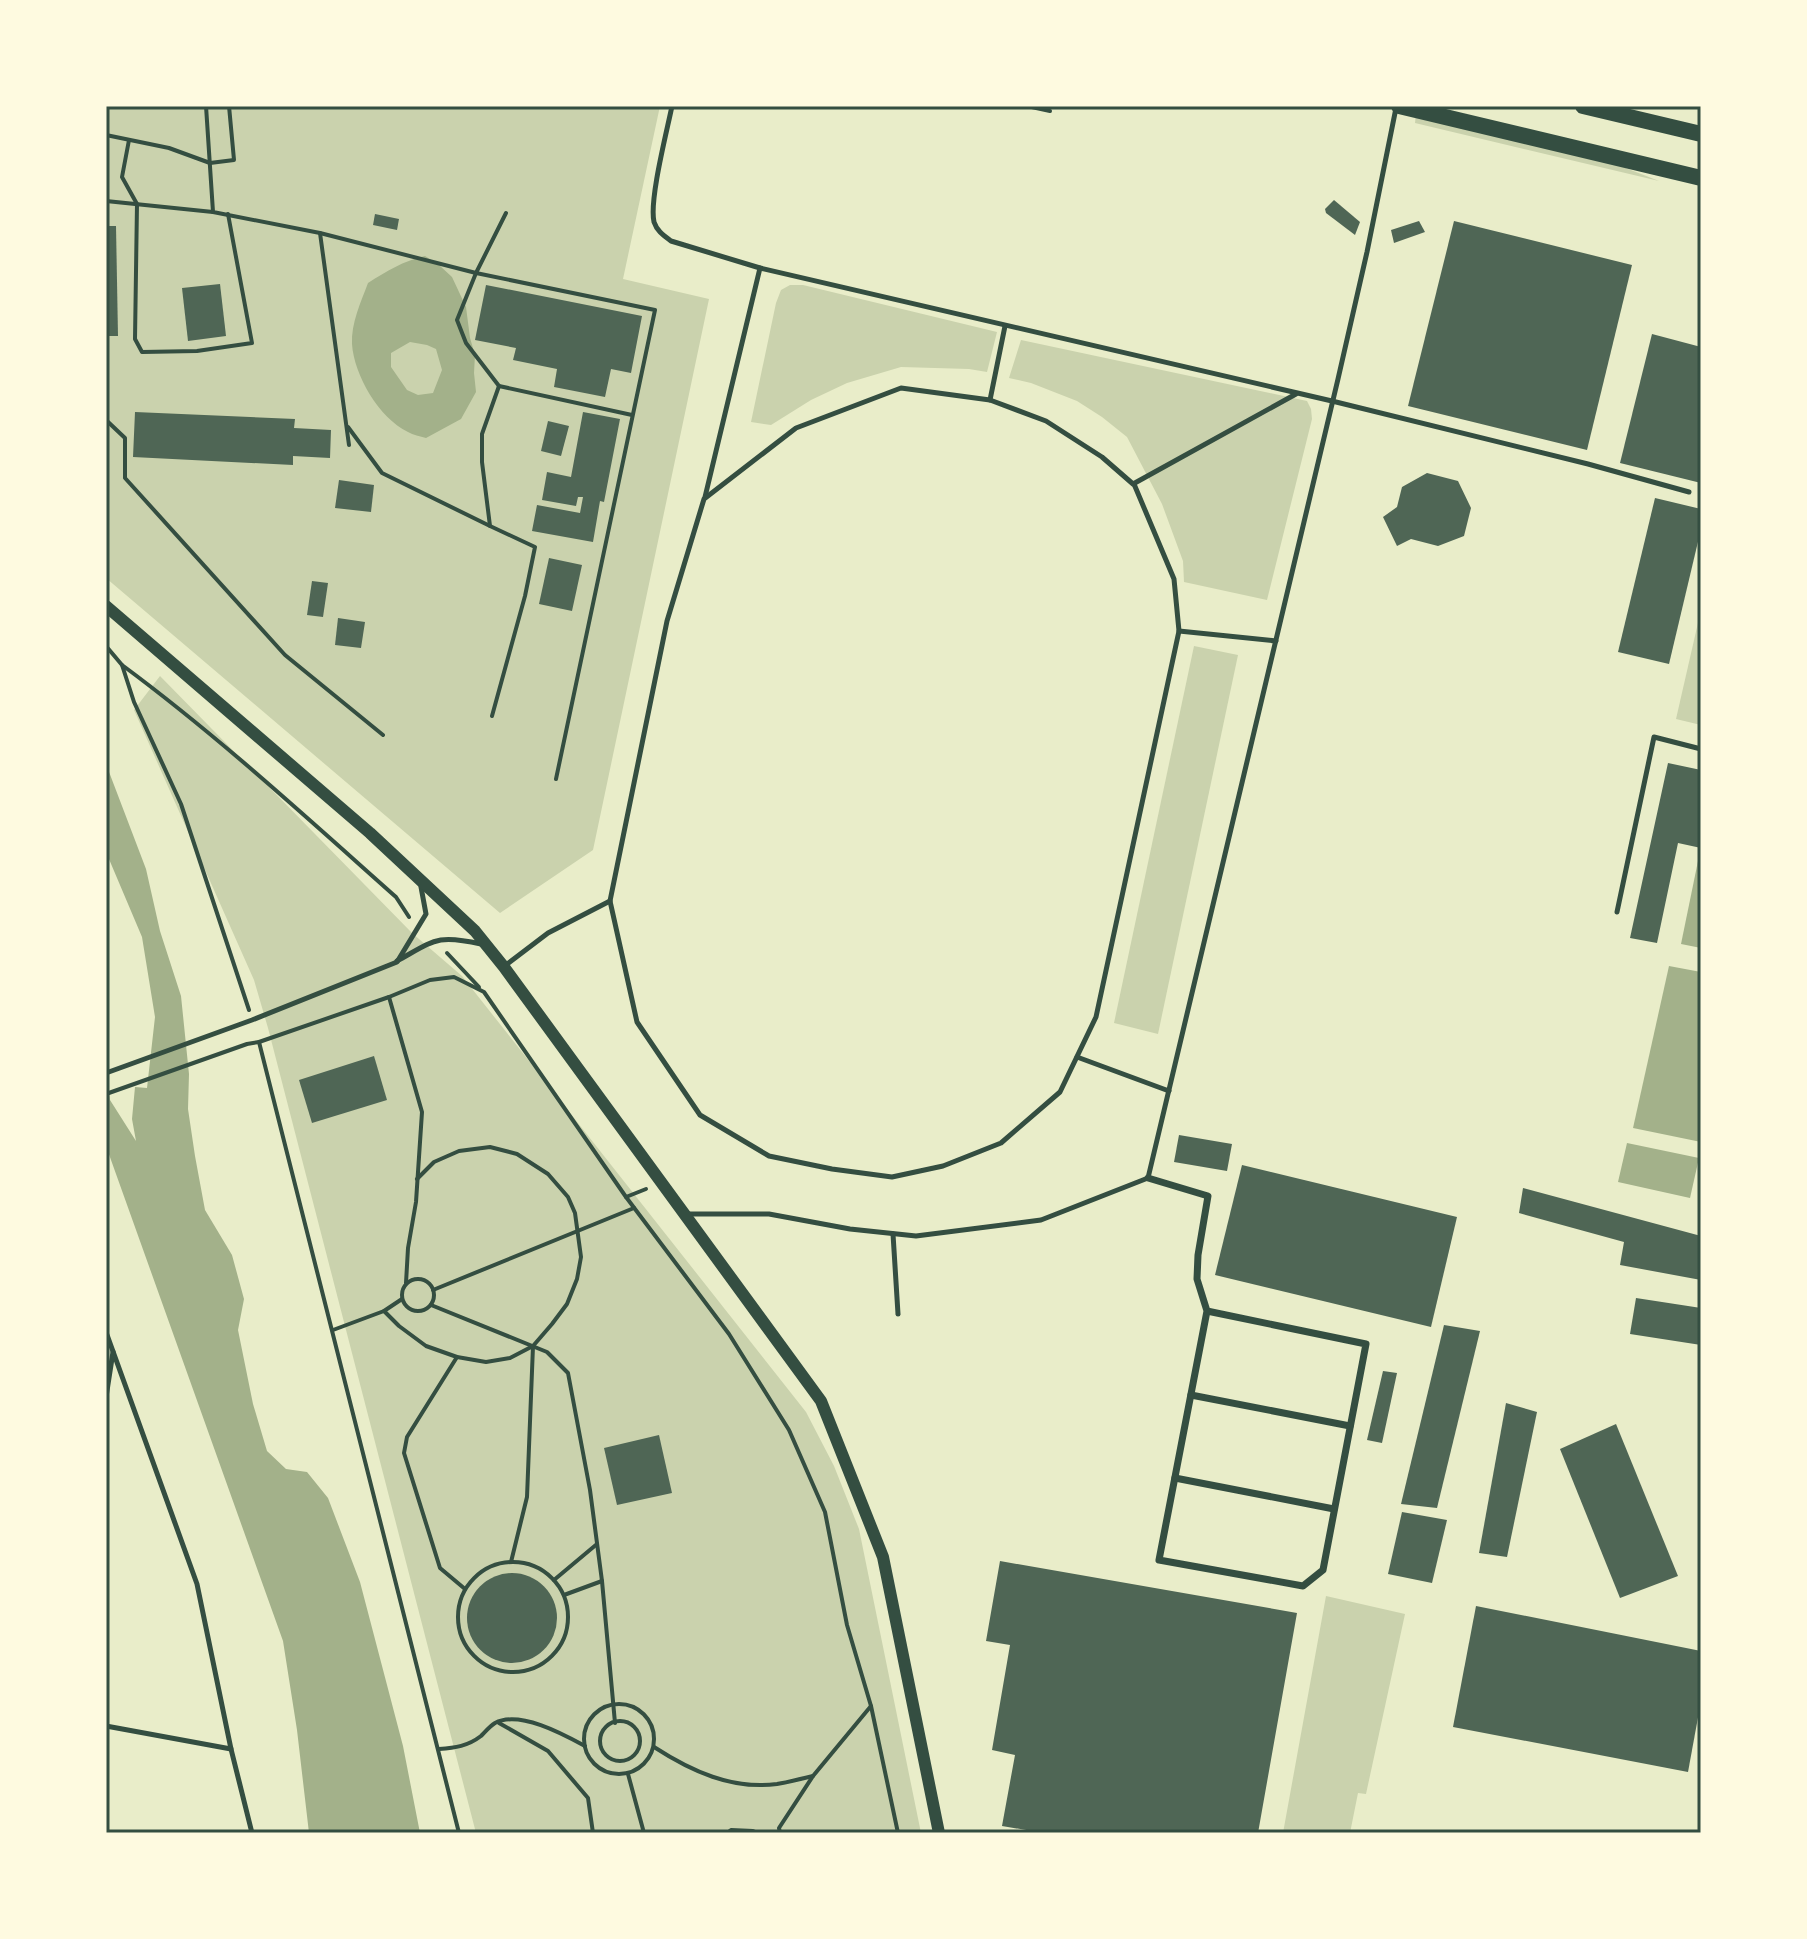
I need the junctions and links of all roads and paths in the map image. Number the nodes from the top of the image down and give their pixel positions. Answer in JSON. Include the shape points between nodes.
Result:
{"nodes":[{"id":1,"x":206,"y":106,"type":"edge"},
{"id":2,"x":229,"y":106,"type":"edge"},
{"id":3,"x":672,"y":106,"type":"edge"},
{"id":4,"x":1027,"y":106,"type":"edge"},
{"id":5,"x":1398,"y":106,"type":"edge"},
{"id":6,"x":1583,"y":106,"type":"edge"},
{"id":7,"x":1050,"y":111,"type":"dead end"},
{"id":8,"x":1701,"y":134,"type":"edge"},
{"id":9,"x":106,"y":135,"type":"edge"},
{"id":10,"x":129,"y":140,"type":"junction"},
{"id":11,"x":210,"y":163,"type":"junction"},
{"id":12,"x":1701,"y":178,"type":"edge"},
{"id":13,"x":106,"y":201,"type":"edge"},
{"id":14,"x":137,"y":204,"type":"junction"},
{"id":15,"x":213,"y":212,"type":"junction"},
{"id":16,"x":506,"y":213,"type":"dead end"},
{"id":17,"x":228,"y":214,"type":"junction"},
{"id":18,"x":320,"y":233,"type":"junction"},
{"id":19,"x":760,"y":268,"type":"junction"},
{"id":20,"x":476,"y":273,"type":"junction"},
{"id":21,"x":1005,"y":326,"type":"junction"},
{"id":22,"x":499,"y":386,"type":"junction"},
{"id":23,"x":1296,"y":394,"type":"junction"},
{"id":24,"x":990,"y":400,"type":"junction"},
{"id":25,"x":1332,"y":401,"type":"junction"},
{"id":26,"x":632,"y":415,"type":"junction"},
{"id":27,"x":106,"y":420,"type":"edge"},
{"id":28,"x":346,"y":424,"type":"junction"},
{"id":29,"x":349,"y":445,"type":"dead end"},
{"id":30,"x":1133,"y":484,"type":"junction"},
{"id":31,"x":1689,"y":492,"type":"dead end"},
{"id":32,"x":704,"y":499,"type":"junction"},
{"id":33,"x":490,"y":526,"type":"junction"},
{"id":34,"x":106,"y":606,"type":"edge"},
{"id":35,"x":1179,"y":631,"type":"junction"},
{"id":36,"x":1276,"y":641,"type":"junction"},
{"id":37,"x":106,"y":646,"type":"edge"},
{"id":38,"x":122,"y":665,"type":"junction"},
{"id":39,"x":492,"y":716,"type":"dead end"},
{"id":40,"x":383,"y":735,"type":"dead end"},
{"id":41,"x":1701,"y":749,"type":"edge"},
{"id":42,"x":556,"y":779,"type":"dead end"},
{"id":43,"x":420,"y":879,"type":"junction"},
{"id":44,"x":610,"y":901,"type":"junction"},
{"id":45,"x":1617,"y":912,"type":"dead end"},
{"id":46,"x":417,"y":928,"type":"junction"},
{"id":47,"x":435,"y":941,"type":"junction"},
{"id":48,"x":485,"y":945,"type":"junction"},
{"id":49,"x":397,"y":962,"type":"junction"},
{"id":50,"x":504,"y":967,"type":"junction"},
{"id":51,"x":484,"y":992,"type":"junction"},
{"id":52,"x":389,"y":997,"type":"junction"},
{"id":53,"x":252,"y":1020,"type":"junction"},
{"id":54,"x":259,"y":1042,"type":"junction"},
{"id":55,"x":1077,"y":1057,"type":"junction"},
{"id":56,"x":106,"y":1073,"type":"edge"},
{"id":57,"x":1169,"y":1091,"type":"junction"},
{"id":58,"x":106,"y":1094,"type":"edge"},
{"id":59,"x":1148,"y":1178,"type":"junction"},
{"id":60,"x":417,"y":1179,"type":"junction"},
{"id":61,"x":634,"y":1208,"type":"junction"},
{"id":62,"x":686,"y":1214,"type":"junction"},
{"id":63,"x":577,"y":1231,"type":"junction"},
{"id":64,"x":893,"y":1234,"type":"junction"},
{"id":65,"x":406,"y":1283,"type":"junction"},
{"id":66,"x":433,"y":1290,"type":"junction"},
{"id":67,"x":402,"y":1299,"type":"junction"},
{"id":68,"x":431,"y":1305,"type":"junction"},
{"id":69,"x":384,"y":1311,"type":"junction"},
{"id":70,"x":1207,"y":1311,"type":"junction"},
{"id":71,"x":898,"y":1314,"type":"dead end"},
{"id":72,"x":333,"y":1330,"type":"junction"},
{"id":73,"x":106,"y":1332,"type":"edge"},
{"id":74,"x":533,"y":1346,"type":"junction"},
{"id":75,"x":113,"y":1351,"type":"junction"},
{"id":76,"x":457,"y":1357,"type":"junction"},
{"id":77,"x":1191,"y":1395,"type":"junction"},
{"id":78,"x":106,"y":1397,"type":"edge"},
{"id":79,"x":1350,"y":1426,"type":"junction"},
{"id":80,"x":1175,"y":1478,"type":"junction"},
{"id":81,"x":1334,"y":1509,"type":"junction"},
{"id":82,"x":597,"y":1544,"type":"junction"},
{"id":83,"x":511,"y":1562,"type":"junction"},
{"id":84,"x":554,"y":1580,"type":"junction"},
{"id":85,"x":602,"y":1581,"type":"junction"},
{"id":86,"x":465,"y":1589,"type":"junction"},
{"id":87,"x":564,"y":1595,"type":"junction"},
{"id":88,"x":613,"y":1704,"type":"junction"},
{"id":89,"x":871,"y":1706,"type":"junction"},
{"id":90,"x":497,"y":1722,"type":"junction"},
{"id":91,"x":615,"y":1723,"type":"junction"},
{"id":92,"x":106,"y":1726,"type":"edge"},
{"id":93,"x":585,"y":1746,"type":"junction"},
{"id":94,"x":654,"y":1747,"type":"junction"},
{"id":95,"x":231,"y":1749,"type":"junction"},
{"id":96,"x":439,"y":1749,"type":"junction"},
{"id":97,"x":628,"y":1773,"type":"junction"},
{"id":98,"x":813,"y":1776,"type":"junction"},
{"id":99,"x":252,"y":1833,"type":"edge"},
{"id":100,"x":459,"y":1833,"type":"edge"},
{"id":101,"x":593,"y":1833,"type":"edge"},
{"id":102,"x":644,"y":1833,"type":"edge"},
{"id":103,"x":727,"y":1833,"type":"edge"},
{"id":104,"x":758,"y":1833,"type":"edge"},
{"id":105,"x":780,"y":1833,"type":"edge"},
{"id":106,"x":898,"y":1833,"type":"edge"},
{"id":107,"x":939,"y":1833,"type":"edge"}],
"edges":[{"from":1,"to":11,"type":"path"},
{"from":2,"to":11,"type":"path","via":[[234,160]]},
{"from":3,"to":19,"type":"lane","via":[[655,194],[659,232],[671,241]]},
{"from":4,"to":7,"type":"path"},
{"from":5,"to":12,"type":"highway"},
{"from":5,"to":25,"type":"lane"},
{"from":6,"to":8,"type":"highway"},
{"from":9,"to":10,"type":"path"},
{"from":10,"to":11,"type":"path"},
{"from":10,"to":14,"type":"path","via":[[122,177]]},
{"from":11,"to":15,"type":"path"},
{"from":13,"to":14,"type":"path"},
{"from":14,"to":15,"type":"path"},
{"from":14,"to":17,"type":"path","via":[[135,339],[142,352],[252,343]]},
{"from":15,"to":17,"type":"path"},
{"from":16,"to":20,"type":"path"},
{"from":17,"to":18,"type":"path"},
{"from":18,"to":20,"type":"path"},
{"from":18,"to":28,"type":"path"},
{"from":19,"to":21,"type":"lane"},
{"from":19,"to":32,"type":"lane"},
{"from":20,"to":22,"type":"path","via":[[457,320],[466,343]]},
{"from":20,"to":26,"type":"path","via":[[655,310]]},
{"from":21,"to":23,"type":"lane"},
{"from":21,"to":24,"type":"lane"},
{"from":22,"to":26,"type":"path"},
{"from":22,"to":33,"type":"path","via":[[482,434]]},
{"from":23,"to":25,"type":"lane"},
{"from":23,"to":30,"type":"lane"},
{"from":24,"to":30,"type":"lane","via":[[1046,421]]},
{"from":24,"to":32,"type":"lane","via":[[901,388],[796,428]]},
{"from":25,"to":31,"type":"lane"},
{"from":25,"to":36,"type":"lane"},
{"from":26,"to":42,"type":"path"},
{"from":27,"to":40,"type":"path","via":[[125,438],[125,478],[285,655]]},
{"from":28,"to":29,"type":"path"},
{"from":28,"to":33,"type":"path","via":[[382,473]]},
{"from":30,"to":35,"type":"lane","via":[[1174,579]]},
{"from":32,"to":44,"type":"lane","via":[[667,621]]},
{"from":33,"to":39,"type":"path","via":[[535,547]]},
{"from":34,"to":43,"type":"street"},
{"from":35,"to":36,"type":"lane"},
{"from":35,"to":55,"type":"lane","via":[[1096,1017]]},
{"from":36,"to":57,"type":"lane"},
{"from":37,"to":38,"type":"path"},
{"from":38,"to":46,"type":"path","via":[[171,701],[396,897]]},
{"from":38,"to":53,"type":"path","via":[[181,804]]},
{"from":41,"to":45,"type":"lane","via":[[1654,737]]},
{"from":43,"to":46,"type":"lane","via":[[426,914]]},
{"from":43,"to":48,"type":"street"},
{"from":44,"to":50,"type":"lane","via":[[548,933]]},
{"from":44,"to":55,"type":"lane","via":[[637,1022],[700,1115],[769,1156],[892,1177],[943,1166],[1001,1143],[1060,1092]]},
{"from":46,"to":49,"type":"lane"},
{"from":47,"to":48,"type":"lane"},
{"from":47,"to":49,"type":"lane"},
{"from":47,"to":51,"type":"path"},
{"from":48,"to":50,"type":"street"},
{"from":49,"to":53,"type":"lane"},
{"from":50,"to":62,"type":"street"},
{"from":51,"to":52,"type":"path","via":[[454,977],[430,980]]},
{"from":51,"to":61,"type":"path"},
{"from":52,"to":54,"type":"path"},
{"from":52,"to":60,"type":"path","via":[[422,1112]]},
{"from":53,"to":56,"type":"lane"},
{"from":54,"to":58,"type":"path"},
{"from":54,"to":72,"type":"path"},
{"from":55,"to":57,"type":"lane"},
{"from":57,"to":59,"type":"lane"},
{"from":59,"to":64,"type":"lane","via":[[1041,1220],[916,1236]]},
{"from":59,"to":70,"type":"street","via":[[1208,1196],[1197,1279]]},
{"from":60,"to":63,"type":"path","via":[[434,1162],[459,1151],[490,1147],[517,1154],[548,1174],[568,1197]]},
{"from":60,"to":65,"type":"path"},
{"from":61,"to":63,"type":"path"},
{"from":61,"to":89,"type":"path","via":[[729,1334],[789,1430],[825,1512],[847,1625]]},
{"from":62,"to":64,"type":"lane","via":[[769,1214]]},
{"from":62,"to":107,"type":"street","via":[[821,1401],[883,1557]]},
{"from":63,"to":66,"type":"path"},
{"from":63,"to":74,"type":"path","via":[[577,1279],[567,1304]]},
{"from":64,"to":71,"type":"lane"},
{"from":65,"to":66,"type":"path","via":[[422,1278]]},
{"from":65,"to":67,"type":"path"},
{"from":66,"to":68,"type":"path"},
{"from":67,"to":68,"type":"path","via":[[412,1310]]},
{"from":67,"to":69,"type":"path"},
{"from":68,"to":74,"type":"path"},
{"from":69,"to":72,"type":"path"},
{"from":69,"to":76,"type":"path","via":[[426,1346]]},
{"from":70,"to":77,"type":"street"},
{"from":70,"to":79,"type":"street","via":[[1366,1344]]},
{"from":72,"to":96,"type":"path"},
{"from":73,"to":75,"type":"lane"},
{"from":74,"to":76,"type":"path","via":[[486,1362]]},
{"from":74,"to":82,"type":"path","via":[[568,1373]]},
{"from":74,"to":83,"type":"path","via":[[527,1497]]},
{"from":75,"to":78,"type":"lane"},
{"from":75,"to":95,"type":"lane","via":[[197,1584]]},
{"from":76,"to":86,"type":"path","via":[[407,1437],[404,1453],[440,1568]]},
{"from":77,"to":79,"type":"street"},
{"from":77,"to":80,"type":"street"},
{"from":79,"to":81,"type":"street"},
{"from":80,"to":81,"type":"street"},
{"from":80,"to":81,"type":"street","via":[[1159,1560],[1303,1586],[1323,1570]]},
{"from":82,"to":84,"type":"path"},
{"from":82,"to":85,"type":"path"},
{"from":83,"to":84,"type":"path","via":[[539,1568]]},
{"from":83,"to":86,"type":"path","via":[[486,1568]]},
{"from":84,"to":87,"type":"path"},
{"from":85,"to":87,"type":"path"},
{"from":85,"to":88,"type":"path"},
{"from":86,"to":87,"type":"path","via":[[457,1612],[465,1647],[485,1665],[511,1673],[546,1662],[559,1649],[569,1613]]},
{"from":88,"to":91,"type":"path"},
{"from":88,"to":93,"type":"path","via":[[586,1726]]},
{"from":88,"to":94,"type":"path","via":[[645,1715],[652,1724]]},
{"from":89,"to":98,"type":"path"},
{"from":89,"to":106,"type":"path"},
{"from":90,"to":93,"type":"path","via":[[522,1719]]},
{"from":90,"to":96,"type":"path","via":[[477,1739]]},
{"from":90,"to":101,"type":"path","via":[[548,1751],[588,1798]]},
{"from":91,"to":91,"type":"path","via":[[628,1722],[640,1736],[639,1749],[624,1761],[611,1759],[602,1749],[604,1729]]},
{"from":92,"to":95,"type":"lane"},
{"from":93,"to":97,"type":"path","via":[[600,1769]]},
{"from":94,"to":97,"type":"path","via":[[643,1766]]},
{"from":94,"to":98,"type":"path","via":[[696,1772],[733,1783],[775,1784]]},
{"from":95,"to":99,"type":"lane"},
{"from":96,"to":100,"type":"path"},
{"from":97,"to":102,"type":"path"},
{"from":98,"to":105,"type":"path"},
{"from":103,"to":104,"type":"path"}]}
